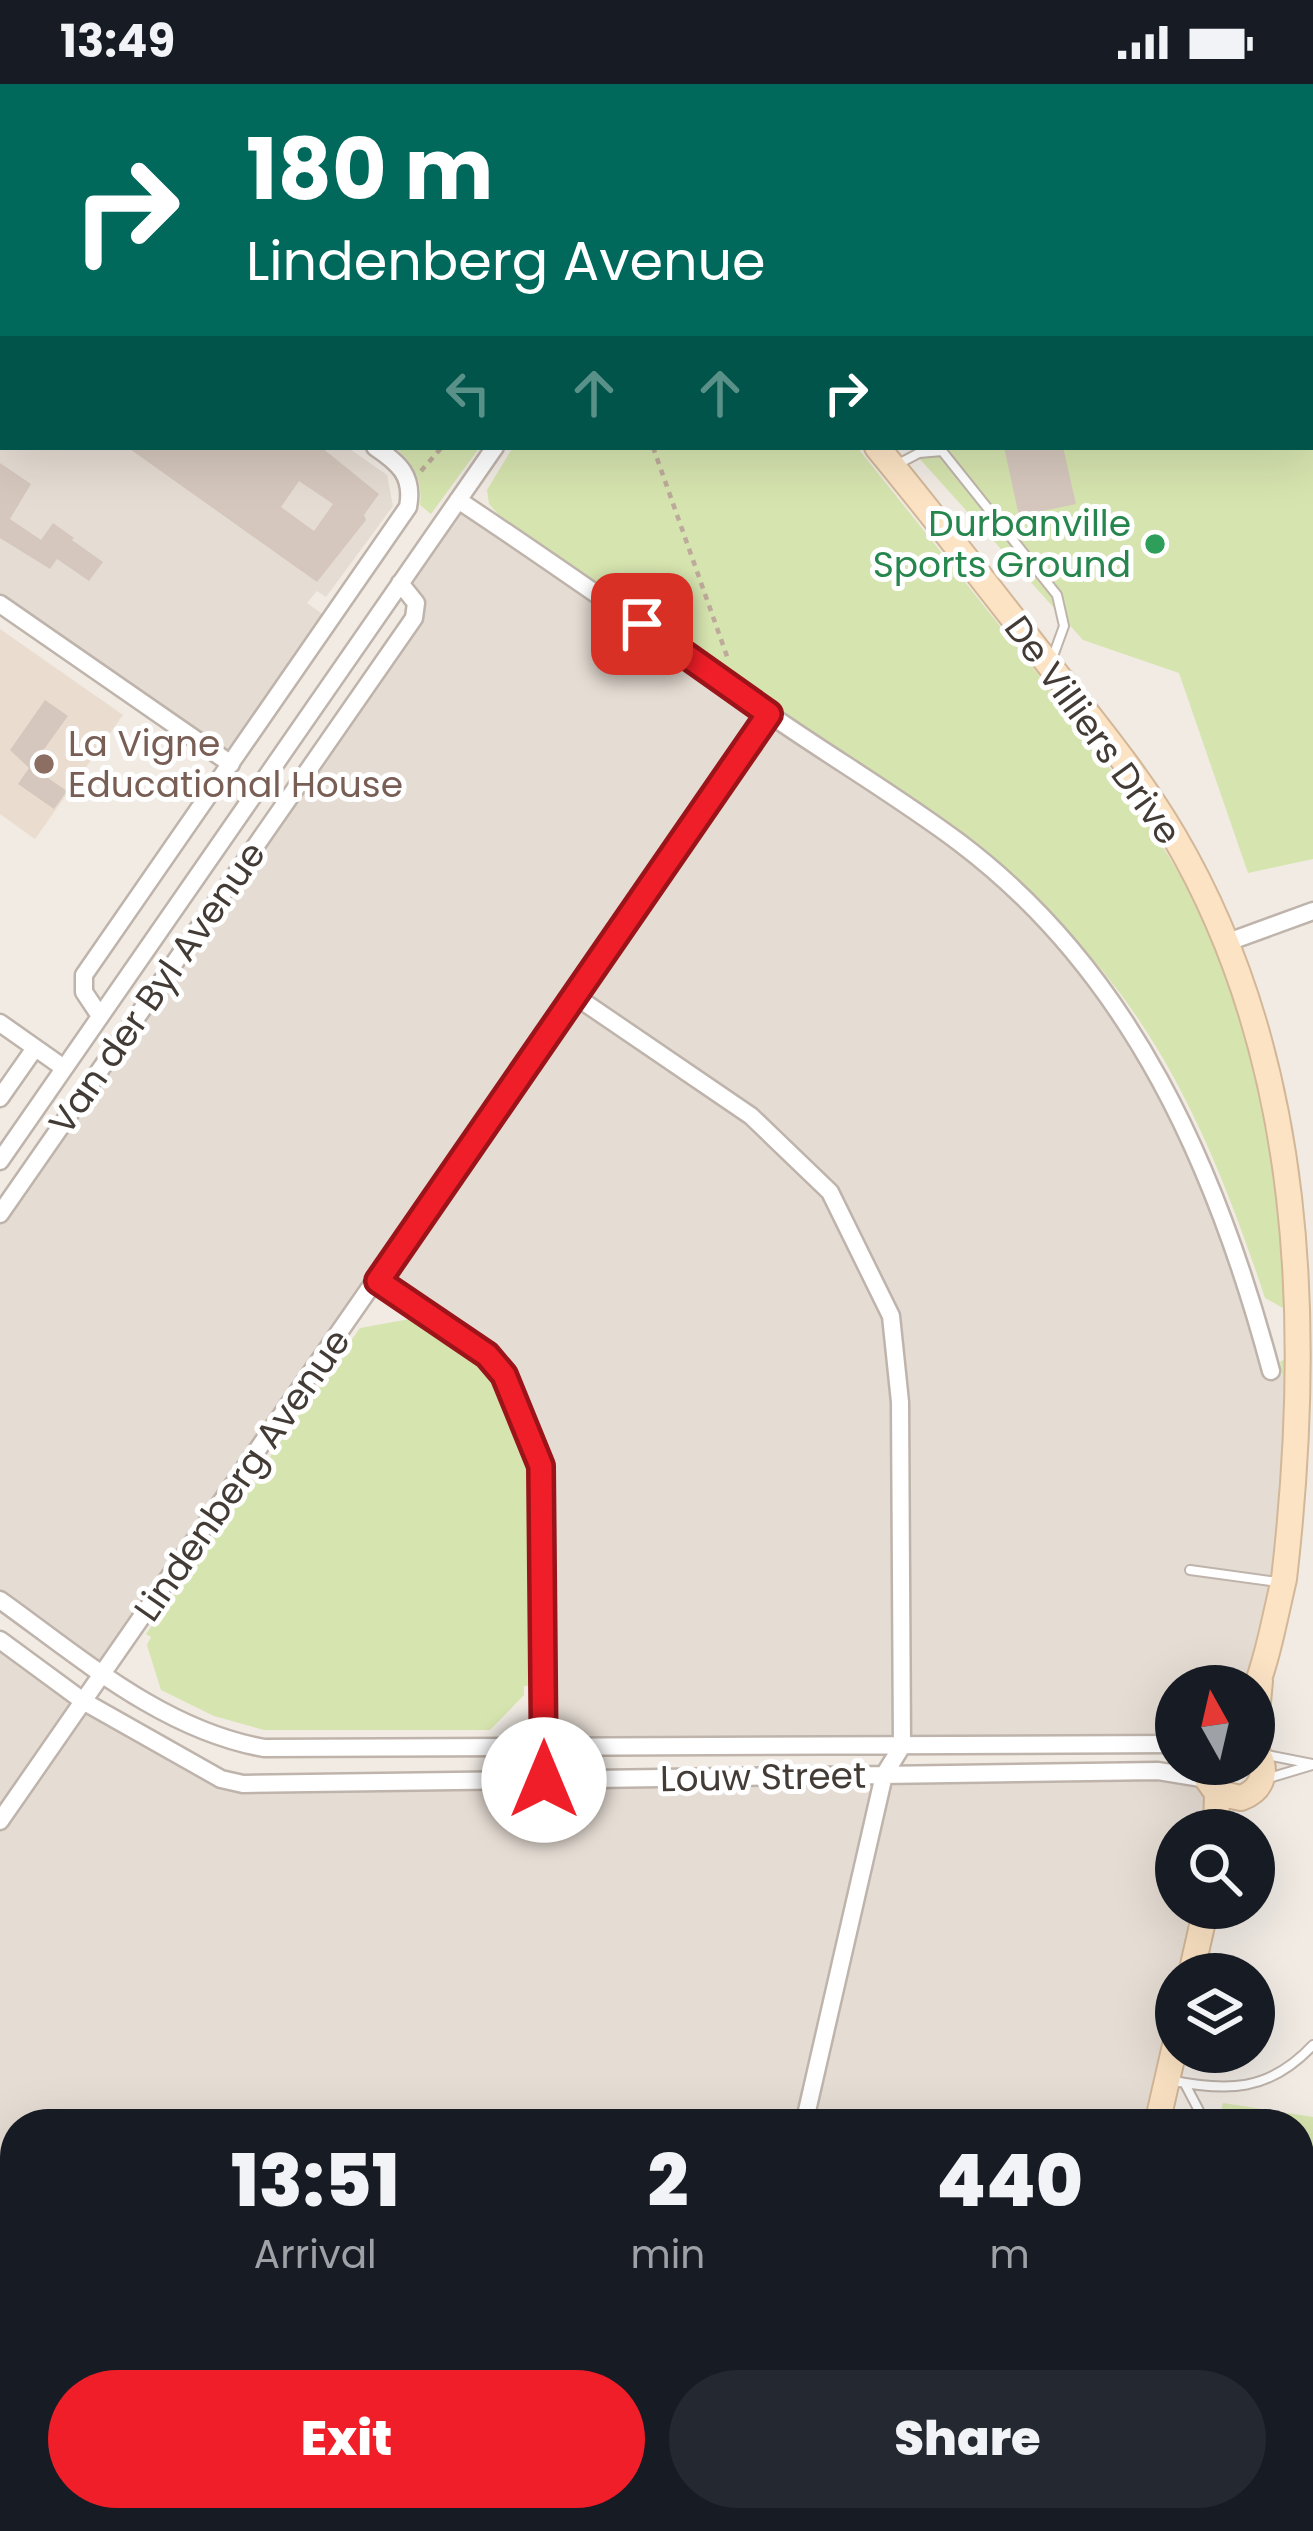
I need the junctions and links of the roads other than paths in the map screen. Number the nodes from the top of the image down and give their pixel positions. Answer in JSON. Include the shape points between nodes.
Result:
{"nodes":[{"id":1,"x":379,"y":450,"type":"edge"},
{"id":2,"x":493,"y":450,"type":"edge"},
{"id":3,"x":885,"y":457,"type":"edge"},
{"id":4,"x":458,"y":500,"type":"junction"},
{"id":5,"x":400,"y":583,"type":"junction"},
{"id":6,"x":0,"y":604,"type":"edge"},
{"id":7,"x":1049,"y":665,"type":"junction"},
{"id":8,"x":769,"y":714,"type":"junction"},
{"id":9,"x":231,"y":764,"type":"junction"},
{"id":10,"x":1313,"y":910,"type":"edge"},
{"id":11,"x":1228,"y":942,"type":"junction"},
{"id":12,"x":575,"y":996,"type":"junction"},
{"id":13,"x":100,"y":1016,"type":"junction"},
{"id":14,"x":0,"y":1023,"type":"edge"},
{"id":15,"x":35,"y":1048,"type":"junction"},
{"id":16,"x":64,"y":1068,"type":"junction"},
{"id":17,"x":0,"y":1098,"type":"edge"},
{"id":18,"x":0,"y":1160,"type":"edge"},
{"id":19,"x":0,"y":1214,"type":"edge"},
{"id":20,"x":378,"y":1281,"type":"junction"},
{"id":21,"x":1271,"y":1371,"type":"dead end"},
{"id":22,"x":1190,"y":1570,"type":"dead end"},
{"id":23,"x":1283,"y":1583,"type":"junction"},
{"id":24,"x":0,"y":1600,"type":"edge"},
{"id":25,"x":0,"y":1640,"type":"edge"},
{"id":26,"x":1262,"y":1665,"type":"edge"},
{"id":27,"x":103,"y":1673,"type":"junction"},
{"id":28,"x":83,"y":1701,"type":"junction"},
{"id":29,"x":1155,"y":1744,"type":"edge"},
{"id":30,"x":902,"y":1746,"type":"junction"},
{"id":31,"x":544,"y":1749,"type":"junction"},
{"id":32,"x":1275,"y":1754,"type":"edge"},
{"id":33,"x":1155,"y":1772,"type":"edge"},
{"id":34,"x":884,"y":1775,"type":"junction"},
{"id":35,"x":1275,"y":1776,"type":"edge"},
{"id":36,"x":544,"y":1780,"type":"junction"},
{"id":37,"x":1226,"y":1785,"type":"edge"},
{"id":38,"x":1259,"y":1785,"type":"edge"},
{"id":39,"x":0,"y":1821,"type":"edge"},
{"id":40,"x":1313,"y":2045,"type":"edge"},
{"id":41,"x":1176,"y":2073,"type":"edge"},
{"id":42,"x":1176,"y":2081,"type":"junction"},
{"id":43,"x":807,"y":2109,"type":"edge"},
{"id":44,"x":1164,"y":2109,"type":"edge"},
{"id":45,"x":1196,"y":2109,"type":"edge"}],
"edges":[{"from":1,"to":9,"type":"street","name":"Van der Byl Avenue","via":[[410,484],[404,514]]},
{"from":2,"to":4,"type":"street","name":"Van der Byl Avenue"},
{"from":3,"to":7,"type":"street","name":"De Villiers Drive"},
{"from":3,"to":7,"type":"lane","via":[[942,451],[963,475],[1063,609]]},
{"from":4,"to":5,"type":"street","name":"Van der Byl Avenue"},
{"from":4,"to":8,"type":"street"},
{"from":5,"to":13,"type":"street","name":"Van der Byl Avenue"},
{"from":5,"to":19,"type":"street","name":"Van der Byl Avenue","via":[[416,603],[414,618]]},
{"from":6,"to":9,"type":"street"},
{"from":7,"to":11,"type":"street","name":"De Villiers Drive","via":[[1150,798]]},
{"from":8,"to":12,"type":"street","name":"Lindenberg Avenue"},
{"from":8,"to":21,"type":"street","via":[[962,844],[1040,914],[1099,983],[1150,1059],[1206,1170]]},
{"from":9,"to":13,"type":"street","name":"Van der Byl Avenue","via":[[84,975],[84,992]]},
{"from":10,"to":11,"type":"street"},
{"from":11,"to":23,"type":"street","name":"De Villiers Drive","via":[[1277,1085],[1308,1257],[1310,1410]]},
{"from":12,"to":20,"type":"street","name":"Lindenberg Avenue"},
{"from":12,"to":30,"type":"street","via":[[751,1116],[830,1192],[891,1316],[900,1402]]},
{"from":13,"to":16,"type":"street","name":"Van der Byl Avenue"},
{"from":14,"to":15,"type":"street"},
{"from":15,"to":16,"type":"street"},
{"from":15,"to":17,"type":"street"},
{"from":16,"to":18,"type":"street","name":"Van der Byl Avenue"},
{"from":20,"to":27,"type":"street","name":"Lindenberg Avenue"},
{"from":20,"to":31,"type":"street","via":[[487,1355],[530,1433],[541,1466]]},
{"from":22,"to":23,"type":"lane"},
{"from":23,"to":26,"type":"street","name":"De Villiers Drive"},
{"from":24,"to":27,"type":"street","name":"Louw Street"},
{"from":25,"to":28,"type":"street","name":"Louw Street"},
{"from":27,"to":28,"type":"street","name":"Lindenberg Avenue"},
{"from":27,"to":31,"type":"street","name":"Louw Street","via":[[199,1731],[264,1748]]},
{"from":28,"to":36,"type":"street","name":"Louw Street","via":[[235,1783]]},
{"from":28,"to":39,"type":"street","name":"Lindenberg Avenue"},
{"from":29,"to":30,"type":"street","name":"Louw Street"},
{"from":30,"to":31,"type":"street","name":"Louw Street"},
{"from":30,"to":34,"type":"street"},
{"from":31,"to":36,"type":"street"},
{"from":32,"to":35,"type":"lane","via":[[1313,1764]]},
{"from":33,"to":34,"type":"street","name":"Louw Street"},
{"from":34,"to":36,"type":"street","name":"Louw Street"},
{"from":34,"to":43,"type":"street"},
{"from":37,"to":38,"type":"street"},
{"from":40,"to":42,"type":"lane","via":[[1279,2073],[1239,2088]]},
{"from":41,"to":42,"type":"street"},
{"from":42,"to":44,"type":"street"},
{"from":42,"to":45,"type":"lane"}]}
